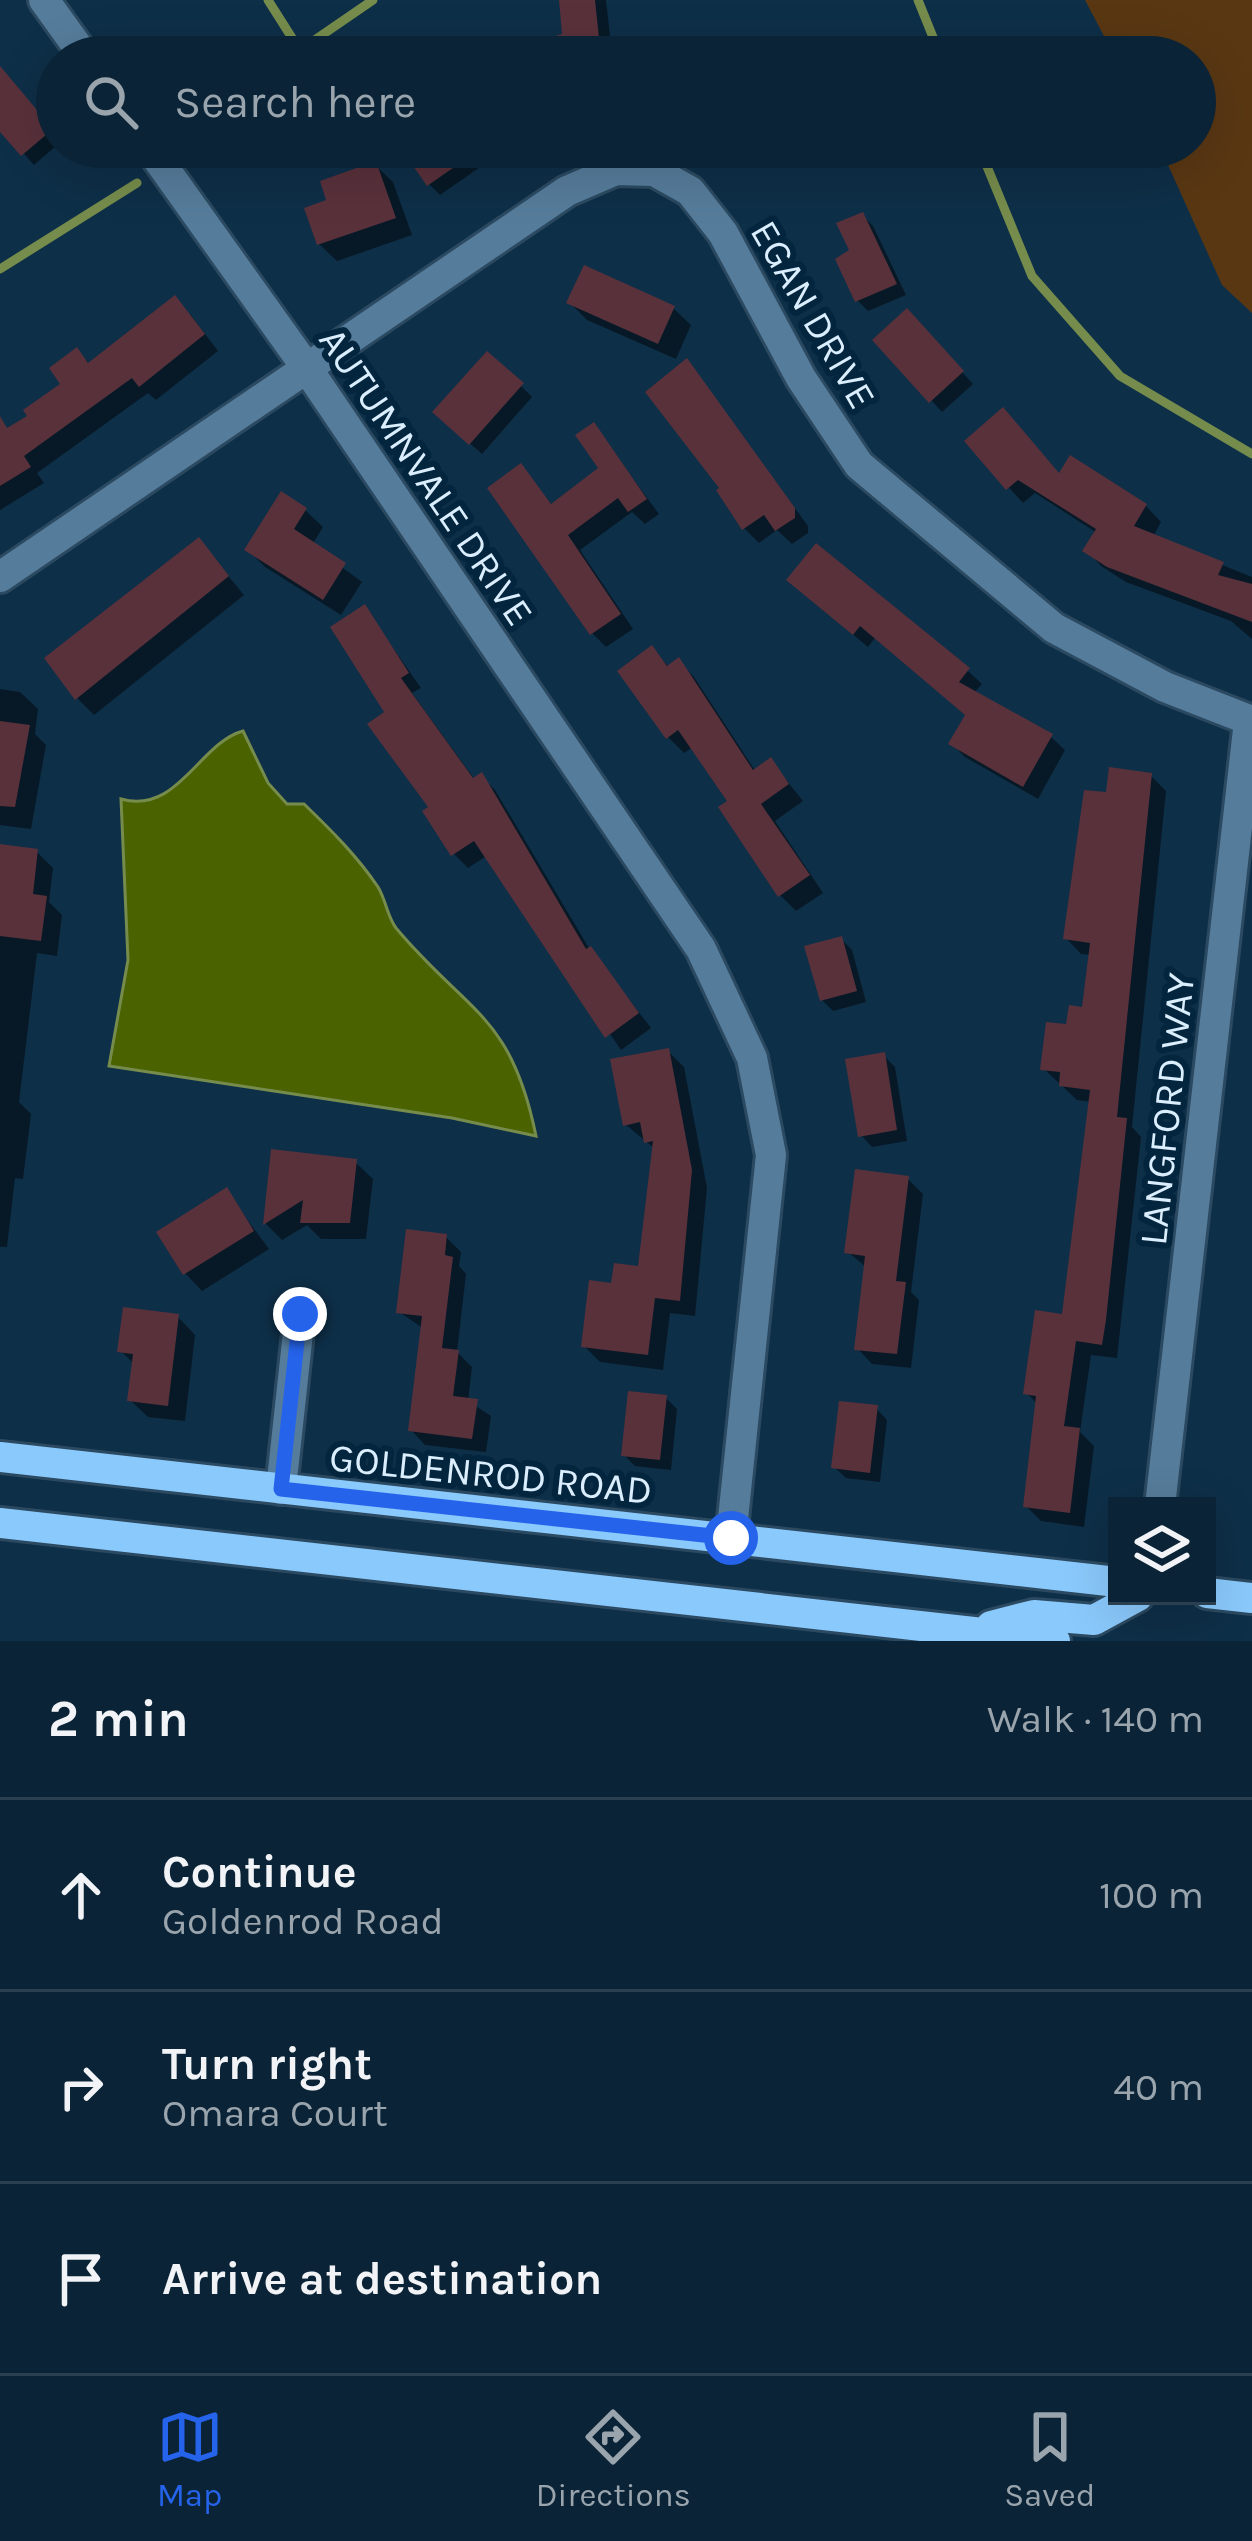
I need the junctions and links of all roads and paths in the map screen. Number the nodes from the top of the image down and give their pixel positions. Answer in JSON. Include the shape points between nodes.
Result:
{"nodes":[{"id":1,"x":44,"y":0,"type":"edge"},
{"id":2,"x":70,"y":36,"type":"edge"},
{"id":3,"x":164,"y":168,"type":"edge"},
{"id":4,"x":306,"y":367,"type":"junction"},
{"id":5,"x":0,"y":577,"type":"edge"},
{"id":6,"x":1250,"y":721,"type":"edge"},
{"id":7,"x":300,"y":1314,"type":"dead end"},
{"id":8,"x":0,"y":1457,"type":"edge"},
{"id":9,"x":281,"y":1489,"type":"junction"},
{"id":10,"x":1161,"y":1497,"type":"edge"},
{"id":11,"x":0,"y":1523,"type":"edge"},
{"id":12,"x":731,"y":1538,"type":"junction"},
{"id":13,"x":1108,"y":1581,"type":"edge"},
{"id":14,"x":1216,"y":1594,"type":"edge"},
{"id":15,"x":1252,"y":1598,"type":"edge"},
{"id":16,"x":1122,"y":1605,"type":"edge"},
{"id":17,"x":968,"y":1631,"type":"junction"},
{"id":18,"x":1055,"y":1641,"type":"edge"}],
"edges":[{"from":1,"to":2,"type":"street"},
{"from":3,"to":4,"type":"street","name":"AUTUMNVALE DRIVE"},
{"from":4,"to":5,"type":"street","name":"EGAN DRIVE"},
{"from":4,"to":6,"type":"street","name":"EGAN DRIVE","via":[[567,191],[616,170],[654,171],[690,190],[723,233],[801,378],[859,465],[1054,628]]},
{"from":4,"to":12,"type":"street","name":"AUTUMNVALE DRIVE","via":[[701,949],[752,1058],[771,1155]]},
{"from":6,"to":10,"type":"street","name":"LANGFORD WAY"},
{"from":7,"to":9,"type":"street"},
{"from":8,"to":9,"type":"main road","name":"GOLDENROD ROAD"},
{"from":9,"to":12,"type":"main road","name":"GOLDENROD ROAD"},
{"from":11,"to":17,"type":"main road"},
{"from":12,"to":13,"type":"main road","name":"GOLDENROD ROAD"},
{"from":14,"to":15,"type":"main road"},
{"from":16,"to":17,"type":"main road","via":[[1094,1620],[1034,1616]]},
{"from":17,"to":18,"type":"main road"}]}
